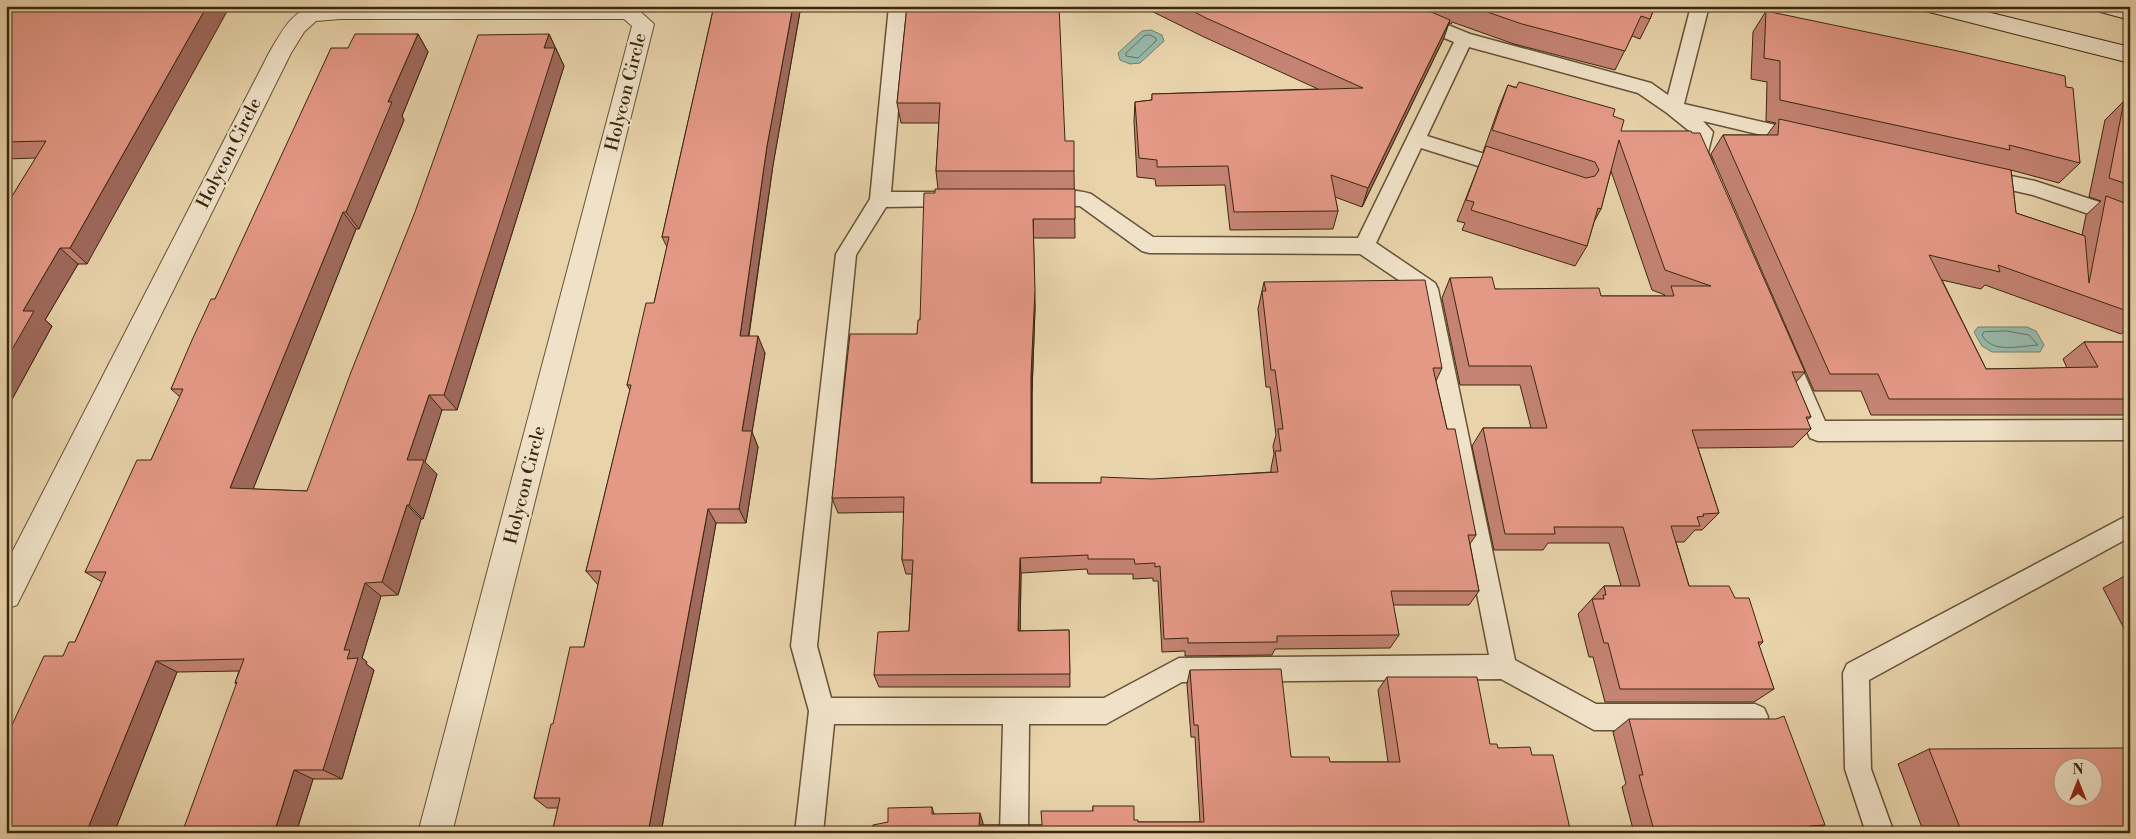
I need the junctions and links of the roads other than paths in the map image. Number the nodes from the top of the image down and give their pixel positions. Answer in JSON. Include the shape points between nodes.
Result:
{"nodes":[{"id":1,"x":898,"y":6,"type":"edge"},
{"id":2,"x":1384,"y":6,"type":"edge"},
{"id":3,"x":1700,"y":6,"type":"edge"},
{"id":4,"x":1933,"y":6,"type":"edge"},
{"id":5,"x":2105,"y":6,"type":"edge"},
{"id":6,"x":2130,"y":12,"type":"edge"},
{"id":7,"x":1464,"y":39,"type":"junction"},
{"id":8,"x":2130,"y":56,"type":"edge"},
{"id":9,"x":1674,"y":108,"type":"junction"},
{"id":10,"x":1415,"y":139,"type":"junction"},
{"id":11,"x":1819,"y":142,"type":"edge"},
{"id":12,"x":1961,"y":173,"type":"edge"},
{"id":13,"x":1529,"y":175,"type":"edge"},
{"id":14,"x":1709,"y":179,"type":"edge"},
{"id":15,"x":1026,"y":199,"type":"edge"},
{"id":16,"x":880,"y":200,"type":"junction"},
{"id":17,"x":977,"y":200,"type":"edge"},
{"id":18,"x":2130,"y":220,"type":"edge"},
{"id":19,"x":1364,"y":246,"type":"junction"},
{"id":20,"x":1775,"y":332,"type":"edge"},
{"id":21,"x":2130,"y":430,"type":"edge"},
{"id":22,"x":2130,"y":525,"type":"edge"},
{"id":23,"x":6,"y":595,"type":"edge"},
{"id":24,"x":1504,"y":667,"type":"junction"},
{"id":25,"x":822,"y":711,"type":"junction"},
{"id":26,"x":1016,"y":711,"type":"junction"},
{"id":27,"x":1755,"y":717,"type":"edge"},
{"id":28,"x":435,"y":833,"type":"edge"},
{"id":29,"x":809,"y":833,"type":"edge"},
{"id":30,"x":1014,"y":833,"type":"edge"},
{"id":31,"x":1880,"y":833,"type":"edge"}],
"edges":[{"from":1,"to":16,"type":"lane"},
{"from":2,"to":7,"type":"lane"},
{"from":3,"to":9,"type":"lane"},
{"from":4,"to":8,"type":"street"},
{"from":5,"to":6,"type":"street"},
{"from":7,"to":9,"type":"lane","via":[[1644,88]]},
{"from":7,"to":10,"type":"lane"},
{"from":9,"to":11,"type":"lane"},
{"from":9,"to":14,"type":"lane","via":[[1703,132],[1698,152]]},
{"from":10,"to":13,"type":"lane"},
{"from":10,"to":19,"type":"lane"},
{"from":12,"to":18,"type":"lane","via":[[2035,188]]},
{"from":15,"to":19,"type":"lane","via":[[1084,199],[1149,245]]},
{"from":16,"to":17,"type":"lane"},
{"from":16,"to":25,"type":"lane","via":[[846,254],[804,646]]},
{"from":19,"to":24,"type":"lane","via":[[1428,289]]},
{"from":20,"to":21,"type":"lane","via":[[1818,431]]},
{"from":22,"to":31,"type":"lane","via":[[1856,673],[1858,769]]},
{"from":23,"to":28,"type":"street","name":"Holycon Circle","via":[[296,27],[310,14],[340,12],[628,12],[643,24]]},
{"from":24,"to":26,"type":"lane","via":[[1179,670],[1106,711]]},
{"from":24,"to":27,"type":"lane","via":[[1594,717]]},
{"from":25,"to":26,"type":"lane"},
{"from":25,"to":29,"type":"lane"},
{"from":26,"to":30,"type":"lane"}]}
